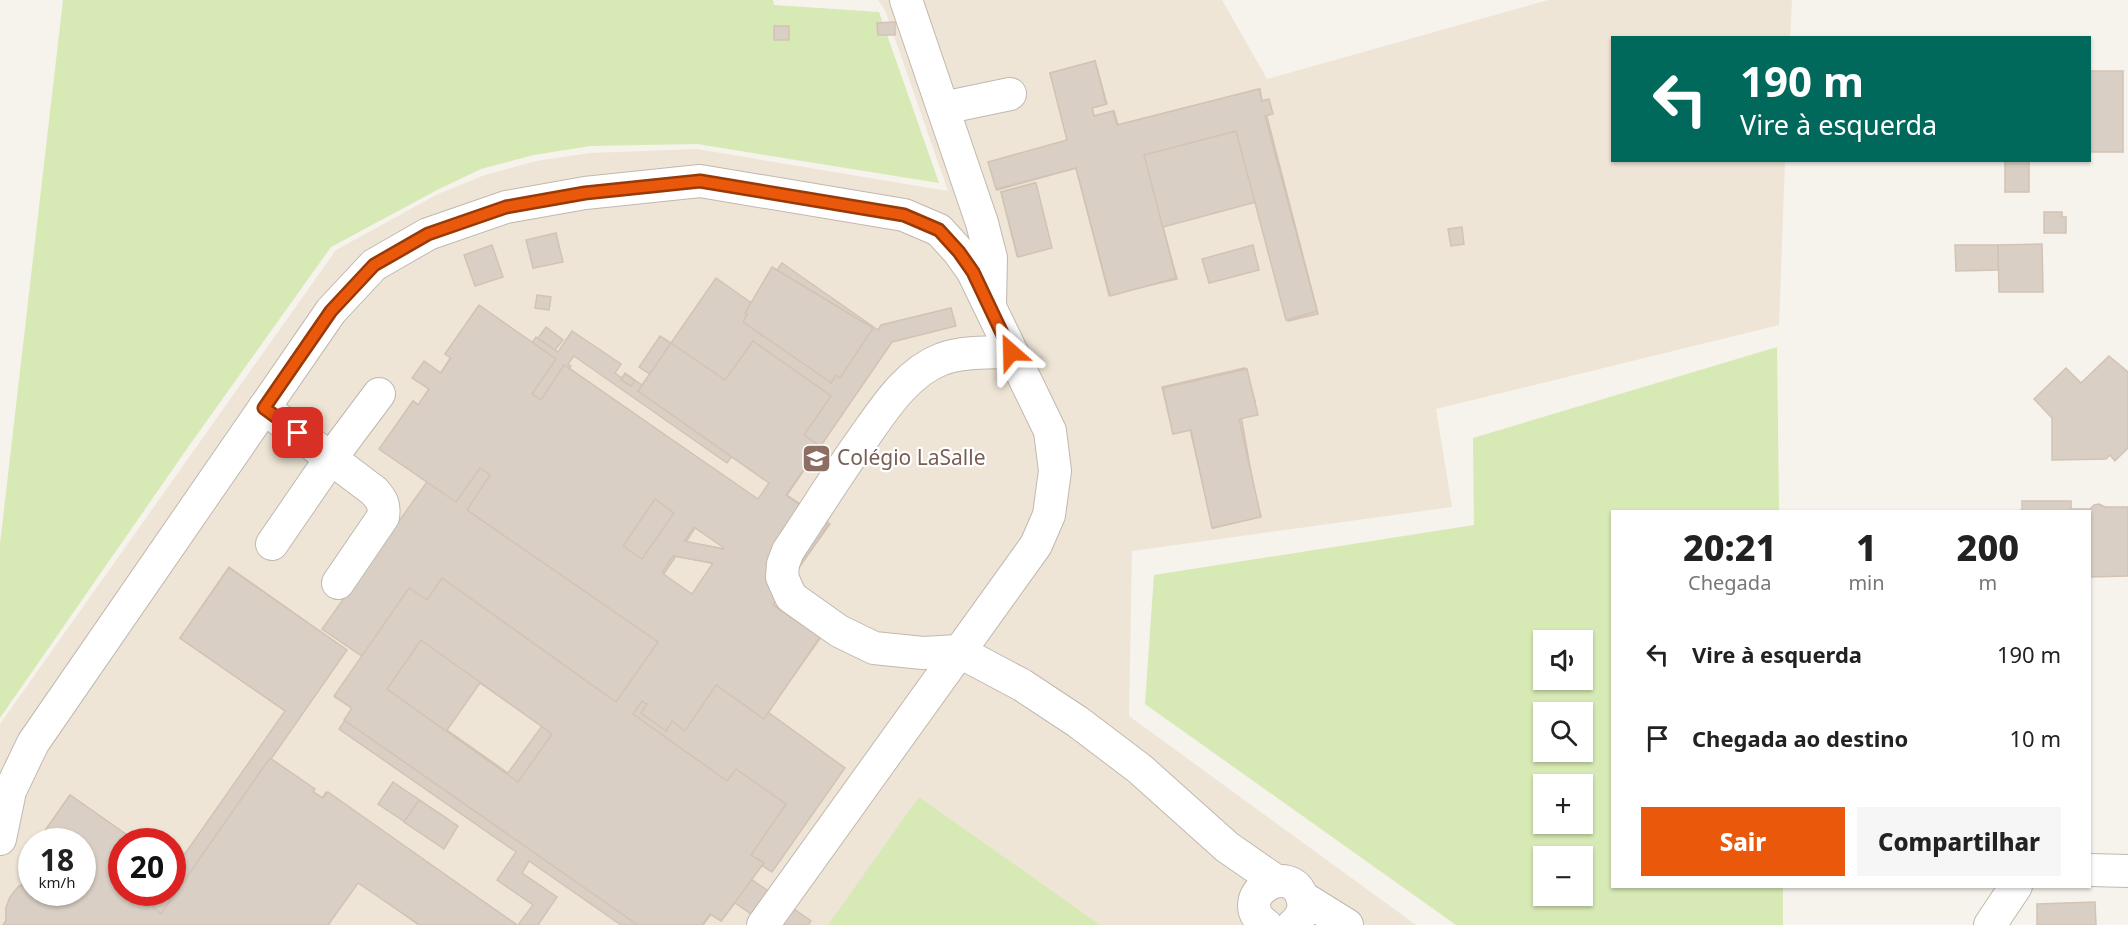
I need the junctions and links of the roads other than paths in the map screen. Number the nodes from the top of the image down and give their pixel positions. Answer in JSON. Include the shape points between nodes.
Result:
{"nodes":[{"id":1,"x":906,"y":0,"type":"edge"},
{"id":2,"x":1010,"y":94,"type":"dead end"},
{"id":3,"x":943,"y":108,"type":"junction"},
{"id":4,"x":989,"y":307,"type":"junction"},
{"id":5,"x":1011,"y":352,"type":"junction"},
{"id":6,"x":379,"y":394,"type":"dead end"},
{"id":7,"x":264,"y":408,"type":"junction"},
{"id":8,"x":331,"y":458,"type":"junction"},
{"id":9,"x":272,"y":544,"type":"dead end"},
{"id":10,"x":338,"y":583,"type":"dead end"},
{"id":11,"x":958,"y":651,"type":"junction"},
{"id":12,"x":0,"y":839,"type":"edge"},
{"id":13,"x":2091,"y":870,"type":"edge"},
{"id":14,"x":2128,"y":871,"type":"edge"},
{"id":15,"x":2015,"y":888,"type":"edge"},
{"id":16,"x":1274,"y":911,"type":"edge"},
{"id":17,"x":763,"y":925,"type":"edge"},
{"id":18,"x":1347,"y":925,"type":"edge"},
{"id":19,"x":1990,"y":925,"type":"edge"}],
"edges":[{"from":1,"to":3,"type":"street"},
{"from":2,"to":3,"type":"street"},
{"from":3,"to":4,"type":"street","via":[[991,258]]},
{"from":4,"to":5,"type":"street"},
{"from":4,"to":7,"type":"street","via":[[973,272],[939,230],[904,215],[700,181],[585,193],[506,207],[462,222],[428,234],[374,265],[331,311]]},
{"from":5,"to":11,"type":"street","via":[[1050,431],[1055,471],[1049,515],[1036,544]]},
{"from":5,"to":11,"type":"street","via":[[956,355],[940,360],[906,382],[841,470],[783,564],[782,577],[791,597],[838,631],[874,648],[923,653]]},
{"from":6,"to":8,"type":"street"},
{"from":7,"to":8,"type":"street"},
{"from":7,"to":12,"type":"street","via":[[33,742],[10,791]]},
{"from":8,"to":9,"type":"street"},
{"from":8,"to":10,"type":"street","via":[[374,491],[384,508],[383,517]]},
{"from":11,"to":16,"type":"street","via":[[1022,685],[1140,769],[1227,847]]},
{"from":11,"to":17,"type":"street"},
{"from":13,"to":14,"type":"street"},
{"from":15,"to":19,"type":"street"},
{"from":16,"to":18,"type":"street"}]}
